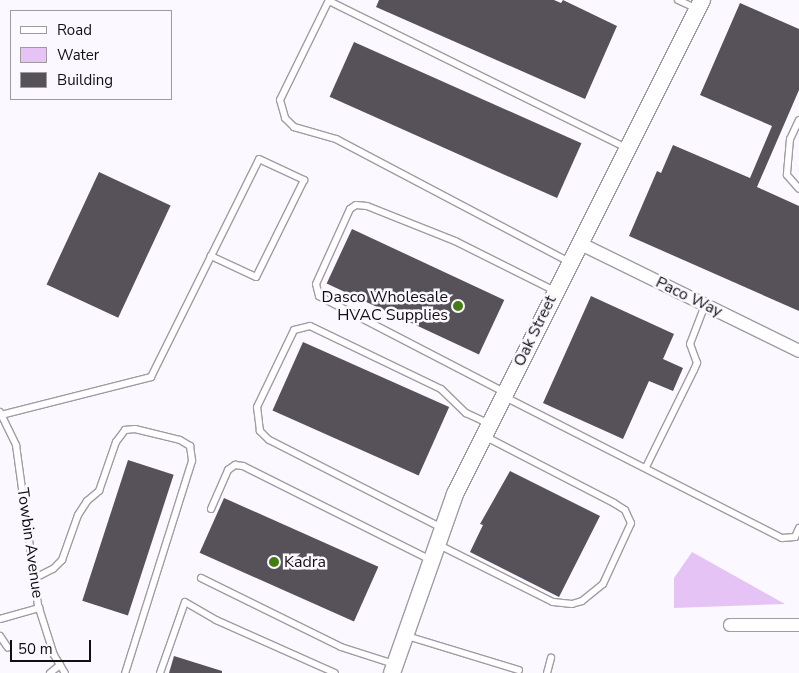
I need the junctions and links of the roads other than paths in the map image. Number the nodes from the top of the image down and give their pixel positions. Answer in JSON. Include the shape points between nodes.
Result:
{"nodes":[{"id":1,"x":329,"y":0,"type":"edge"},
{"id":2,"x":678,"y":0,"type":"edge"},
{"id":3,"x":699,"y":5,"type":"edge"},
{"id":4,"x":799,"y":120,"type":"edge"},
{"id":5,"x":626,"y":148,"type":"junction"},
{"id":6,"x":799,"y":189,"type":"edge"},
{"id":7,"x":579,"y":242,"type":"junction"},
{"id":8,"x":211,"y":256,"type":"junction"},
{"id":9,"x":569,"y":262,"type":"junction"},
{"id":10,"x":555,"y":291,"type":"junction"},
{"id":11,"x":705,"y":305,"type":"junction"},
{"id":12,"x":799,"y":351,"type":"edge"},
{"id":13,"x":504,"y":394,"type":"junction"},
{"id":14,"x":1,"y":414,"type":"edge"},
{"id":15,"x":487,"y":430,"type":"junction"},
{"id":16,"x":646,"y":466,"type":"junction"},
{"id":17,"x":211,"y":509,"type":"dead end"},
{"id":18,"x":443,"y":528,"type":"junction"},
{"id":19,"x":799,"y":528,"type":"edge"},
{"id":20,"x":438,"y":545,"type":"junction"},
{"id":21,"x":432,"y":560,"type":"junction"},
{"id":22,"x":35,"y":578,"type":"junction"},
{"id":23,"x":201,"y":578,"type":"dead end"},
{"id":24,"x":39,"y":608,"type":"junction"},
{"id":25,"x":0,"y":619,"type":"edge"},
{"id":26,"x":730,"y":625,"type":"dead end"},
{"id":27,"x":799,"y":625,"type":"edge"},
{"id":28,"x":0,"y":636,"type":"edge"},
{"id":29,"x":406,"y":636,"type":"junction"},
{"id":30,"x":8,"y":648,"type":"dead end"},
{"id":31,"x":550,"y":658,"type":"dead end"},
{"id":32,"x":60,"y":665,"type":"junction"},
{"id":33,"x":394,"y":669,"type":"edge"},
{"id":34,"x":519,"y":670,"type":"dead end"},
{"id":35,"x":50,"y":673,"type":"edge"},
{"id":36,"x":65,"y":673,"type":"edge"},
{"id":37,"x":125,"y":673,"type":"edge"},
{"id":38,"x":160,"y":673,"type":"edge"},
{"id":39,"x":335,"y":673,"type":"edge"},
{"id":40,"x":547,"y":673,"type":"edge"}],
"edges":[{"from":1,"to":5,"type":"lane"},
{"from":1,"to":9,"type":"lane","via":[[280,100],[285,118],[294,127],[336,139]]},
{"from":2,"to":3,"type":"lane"},
{"from":3,"to":5,"type":"street","name":"Oak Street"},
{"from":4,"to":6,"type":"lane","via":[[790,139],[787,175]]},
{"from":5,"to":7,"type":"street","name":"Oak Street"},
{"from":7,"to":9,"type":"street","name":"Oak Street"},
{"from":7,"to":11,"type":"street","name":"Paco Way"},
{"from":8,"to":8,"type":"lane","via":[[259,159],[304,180],[256,277]]},
{"from":8,"to":14,"type":"lane","via":[[150,377]]},
{"from":9,"to":10,"type":"street","name":"Oak Street"},
{"from":10,"to":13,"type":"street","name":"Oak Street"},
{"from":10,"to":13,"type":"lane","via":[[455,241],[367,206],[356,205],[350,209],[316,284],[318,296]]},
{"from":11,"to":12,"type":"street","name":"Paco Way"},
{"from":11,"to":16,"type":"lane","via":[[690,344],[696,363],[694,370]]},
{"from":13,"to":15,"type":"street","name":"Oak Street"},
{"from":13,"to":16,"type":"lane"},
{"from":14,"to":22,"type":"lane","name":"Towbin Avenue","via":[[16,445]]},
{"from":15,"to":18,"type":"street","name":"Oak Street","via":[[455,494]]},
{"from":15,"to":18,"type":"lane","via":[[441,389],[310,326],[294,330],[257,407],[260,431],[269,440]]},
{"from":15,"to":20,"type":"lane","via":[[614,502],[625,510],[630,523],[602,584],[582,601],[572,604],[552,602]]},
{"from":16,"to":19,"type":"lane","via":[[782,538],[795,537]]},
{"from":17,"to":21,"type":"lane","via":[[228,470],[235,465],[243,466]]},
{"from":18,"to":20,"type":"street","name":"Oak Street"},
{"from":20,"to":21,"type":"street","name":"Oak Street"},
{"from":21,"to":29,"type":"street","name":"Oak Street"},
{"from":22,"to":24,"type":"lane","name":"Towbin Avenue"},
{"from":22,"to":37,"type":"lane","via":[[54,570],[62,560],[78,515],[99,491],[116,442],[126,430],[136,428],[180,440],[190,446],[192,461]]},
{"from":23,"to":33,"type":"lane","via":[[341,648]]},
{"from":24,"to":25,"type":"lane"},
{"from":24,"to":32,"type":"lane","name":"Towbin Avenue"},
{"from":26,"to":27,"type":"street"},
{"from":28,"to":30,"type":"lane"},
{"from":29,"to":33,"type":"street","name":"Oak Street"},
{"from":29,"to":34,"type":"lane"},
{"from":31,"to":40,"type":"lane"},
{"from":32,"to":35,"type":"lane"},
{"from":32,"to":36,"type":"lane","name":"Towbin Avenue"},
{"from":38,"to":39,"type":"lane","via":[[185,602],[216,620]]}]}
